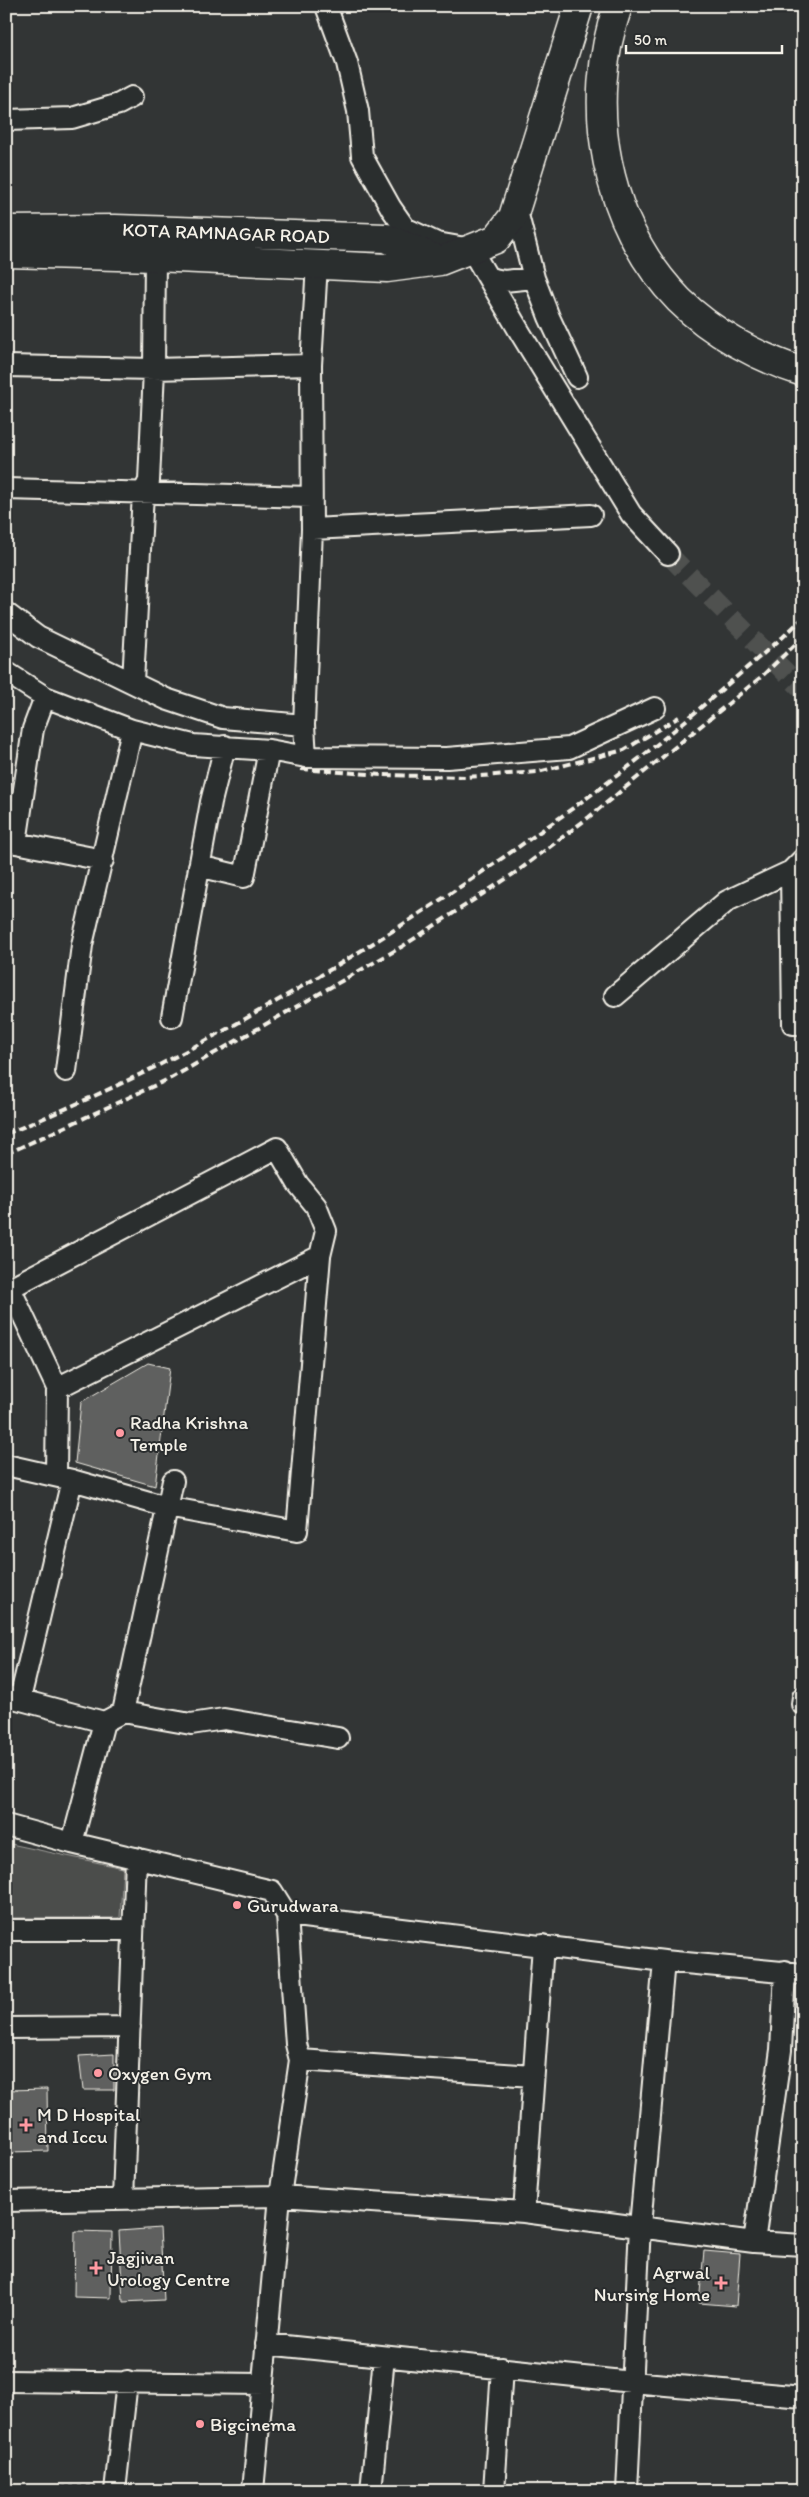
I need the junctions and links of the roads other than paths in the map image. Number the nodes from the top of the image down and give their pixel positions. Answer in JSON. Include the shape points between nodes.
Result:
{"nodes":[{"id":1,"x":326,"y":6,"type":"edge"},
{"id":2,"x":579,"y":6,"type":"edge"},
{"id":3,"x":618,"y":6,"type":"edge"},
{"id":4,"x":132,"y":97,"type":"dead end"},
{"id":5,"x":6,"y":120,"type":"edge"},
{"id":6,"x":516,"y":207,"type":"junction"},
{"id":7,"x":6,"y":230,"type":"edge"},
{"id":8,"x":471,"y":249,"type":"junction"},
{"id":9,"x":6,"y":253,"type":"edge"},
{"id":10,"x":155,"y":257,"type":"junction"},
{"id":11,"x":440,"y":261,"type":"junction"},
{"id":12,"x":318,"y":264,"type":"junction"},
{"id":13,"x":488,"y":278,"type":"junction"},
{"id":14,"x":534,"y":278,"type":"junction"},
{"id":15,"x":312,"y":365,"type":"junction"},
{"id":16,"x":6,"y":366,"type":"edge"},
{"id":17,"x":154,"y":369,"type":"junction"},
{"id":18,"x":803,"y":372,"type":"edge"},
{"id":19,"x":577,"y":377,"type":"dead end"},
{"id":20,"x":6,"y":489,"type":"edge"},
{"id":21,"x":143,"y":493,"type":"junction"},
{"id":22,"x":310,"y":497,"type":"junction"},
{"id":23,"x":591,"y":515,"type":"dead end"},
{"id":24,"x":312,"y":528,"type":"junction"},
{"id":25,"x":668,"y":554,"type":"tunnel mouth"},
{"id":26,"x":6,"y":613,"type":"edge"},
{"id":27,"x":6,"y":672,"type":"edge"},
{"id":28,"x":133,"y":682,"type":"junction"},
{"id":29,"x":45,"y":697,"type":"junction"},
{"id":30,"x":654,"y":708,"type":"dead end"},
{"id":31,"x":304,"y":725,"type":"junction"},
{"id":32,"x":132,"y":730,"type":"junction"},
{"id":33,"x":225,"y":746,"type":"junction"},
{"id":34,"x":269,"y":750,"type":"junction"},
{"id":35,"x":306,"y":757,"type":"junction"},
{"id":36,"x":11,"y":842,"type":"edge"},
{"id":37,"x":103,"y":860,"type":"junction"},
{"id":38,"x":797,"y":865,"type":"edge"},
{"id":39,"x":199,"y":866,"type":"junction"},
{"id":40,"x":615,"y":996,"type":"dead end"},
{"id":41,"x":172,"y":1017,"type":"dead end"},
{"id":42,"x":803,"y":1024,"type":"edge"},
{"id":43,"x":66,"y":1071,"type":"dead end"},
{"id":44,"x":320,"y":1256,"type":"junction"},
{"id":45,"x":8,"y":1289,"type":"edge"},
{"id":46,"x":57,"y":1388,"type":"junction"},
{"id":47,"x":6,"y":1465,"type":"edge"},
{"id":48,"x":64,"y":1478,"type":"junction"},
{"id":49,"x":173,"y":1480,"type":"dead end"},
{"id":50,"x":167,"y":1506,"type":"junction"},
{"id":51,"x":13,"y":1697,"type":"edge"},
{"id":52,"x":123,"y":1712,"type":"junction"},
{"id":53,"x":104,"y":1722,"type":"junction"},
{"id":54,"x":338,"y":1738,"type":"dead end"},
{"id":55,"x":6,"y":1825,"type":"edge"},
{"id":56,"x":72,"y":1843,"type":"junction"},
{"id":57,"x":136,"y":1858,"type":"junction"},
{"id":58,"x":287,"y":1915,"type":"junction"},
{"id":59,"x":6,"y":1930,"type":"edge"},
{"id":60,"x":133,"y":1930,"type":"junction"},
{"id":61,"x":543,"y":1945,"type":"junction"},
{"id":62,"x":664,"y":1961,"type":"junction"},
{"id":63,"x":794,"y":1973,"type":"edge"},
{"id":64,"x":130,"y":2027,"type":"junction"},
{"id":65,"x":6,"y":2028,"type":"edge"},
{"id":66,"x":300,"y":2060,"type":"junction"},
{"id":67,"x":534,"y":2076,"type":"junction"},
{"id":68,"x":280,"y":2196,"type":"junction"},
{"id":69,"x":123,"y":2200,"type":"junction"},
{"id":70,"x":6,"y":2201,"type":"edge"},
{"id":71,"x":524,"y":2212,"type":"junction"},
{"id":72,"x":640,"y":2226,"type":"junction"},
{"id":73,"x":754,"y":2242,"type":"junction"},
{"id":74,"x":803,"y":2245,"type":"edge"},
{"id":75,"x":266,"y":2344,"type":"junction"},
{"id":76,"x":384,"y":2357,"type":"junction"},
{"id":77,"x":502,"y":2368,"type":"junction"},
{"id":78,"x":6,"y":2381,"type":"edge"},
{"id":79,"x":127,"y":2381,"type":"junction"},
{"id":80,"x":632,"y":2382,"type":"junction"},
{"id":81,"x":263,"y":2384,"type":"junction"},
{"id":82,"x":803,"y":2397,"type":"edge"},
{"id":83,"x":115,"y":2489,"type":"edge"},
{"id":84,"x":253,"y":2491,"type":"edge"},
{"id":85,"x":371,"y":2491,"type":"edge"},
{"id":86,"x":494,"y":2491,"type":"edge"},
{"id":87,"x":626,"y":2491,"type":"edge"}],
"edges":[{"from":1,"to":8,"type":"street","via":[[347,63],[358,111],[362,156],[391,208],[405,228],[437,243]]},
{"from":2,"to":6,"type":"street"},
{"from":3,"to":18,"type":"street","via":[[610,30],[601,84],[604,138],[614,190],[626,221],[650,265],[680,301],[725,337]]},
{"from":4,"to":5,"type":"street","via":[[72,118]]},
{"from":6,"to":8,"type":"street","via":[[513,217],[496,239]]},
{"from":6,"to":14,"type":"street"},
{"from":7,"to":11,"type":"street","name":"KOTA RAMNAGAR ROAD","via":[[115,229],[386,238]]},
{"from":8,"to":11,"type":"street"},
{"from":8,"to":13,"type":"street"},
{"from":9,"to":10,"type":"street"},
{"from":10,"to":12,"type":"street"},
{"from":10,"to":17,"type":"street"},
{"from":11,"to":12,"type":"street","via":[[387,268]]},
{"from":12,"to":15,"type":"street"},
{"from":13,"to":14,"type":"street","via":[[504,281]]},
{"from":13,"to":25,"type":"street","via":[[631,514]]},
{"from":14,"to":19,"type":"street"},
{"from":15,"to":17,"type":"street"},
{"from":15,"to":22,"type":"street"},
{"from":16,"to":17,"type":"street"},
{"from":17,"to":21,"type":"street","via":[[148,481]]},
{"from":20,"to":21,"type":"street"},
{"from":21,"to":22,"type":"street"},
{"from":21,"to":28,"type":"street"},
{"from":22,"to":24,"type":"street"},
{"from":23,"to":24,"type":"street"},
{"from":24,"to":31,"type":"street"},
{"from":26,"to":28,"type":"street","via":[[38,637]]},
{"from":27,"to":29,"type":"street"},
{"from":28,"to":31,"type":"street","via":[[166,699],[223,718]]},
{"from":29,"to":32,"type":"street"},
{"from":29,"to":36,"type":"street","via":[[33,729]]},
{"from":30,"to":35,"type":"street","via":[[570,748],[447,758]]},
{"from":31,"to":35,"type":"street"},
{"from":32,"to":33,"type":"street","via":[[193,744]]},
{"from":32,"to":37,"type":"street"},
{"from":33,"to":34,"type":"street"},
{"from":33,"to":39,"type":"street"},
{"from":34,"to":35,"type":"street"},
{"from":34,"to":39,"type":"street","via":[[244,877]]},
{"from":36,"to":37,"type":"street"},
{"from":37,"to":43,"type":"street","via":[[82,945]]},
{"from":38,"to":40,"type":"street","via":[[727,901]]},
{"from":38,"to":42,"type":"street","via":[[793,1024]]},
{"from":39,"to":41,"type":"street"},
{"from":44,"to":45,"type":"street","via":[[326,1231],[316,1206],[298,1184],[277,1148]]},
{"from":44,"to":46,"type":"street"},
{"from":44,"to":50,"type":"street","via":[[297,1531]]},
{"from":45,"to":46,"type":"street"},
{"from":46,"to":48,"type":"street"},
{"from":47,"to":48,"type":"street"},
{"from":48,"to":50,"type":"street"},
{"from":48,"to":51,"type":"street"},
{"from":49,"to":50,"type":"street"},
{"from":50,"to":52,"type":"street"},
{"from":51,"to":53,"type":"street"},
{"from":52,"to":53,"type":"street"},
{"from":52,"to":54,"type":"street","via":[[191,1724],[224,1720]]},
{"from":53,"to":56,"type":"street"},
{"from":55,"to":56,"type":"street"},
{"from":56,"to":57,"type":"street"},
{"from":57,"to":58,"type":"street","via":[[272,1891]]},
{"from":57,"to":60,"type":"street"},
{"from":58,"to":61,"type":"street"},
{"from":58,"to":66,"type":"street","via":[[296,2044]]},
{"from":59,"to":60,"type":"street"},
{"from":60,"to":64,"type":"street"},
{"from":61,"to":62,"type":"street"},
{"from":61,"to":67,"type":"street"},
{"from":62,"to":63,"type":"street"},
{"from":62,"to":72,"type":"street"},
{"from":63,"to":73,"type":"street"},
{"from":64,"to":65,"type":"street"},
{"from":64,"to":69,"type":"street"},
{"from":66,"to":67,"type":"street"},
{"from":66,"to":68,"type":"street"},
{"from":67,"to":71,"type":"street"},
{"from":68,"to":69,"type":"street"},
{"from":68,"to":71,"type":"street"},
{"from":68,"to":75,"type":"street"},
{"from":69,"to":70,"type":"street"},
{"from":71,"to":72,"type":"street"},
{"from":72,"to":73,"type":"street"},
{"from":72,"to":80,"type":"street"},
{"from":73,"to":74,"type":"street"},
{"from":75,"to":76,"type":"street"},
{"from":75,"to":81,"type":"street"},
{"from":76,"to":77,"type":"street"},
{"from":76,"to":85,"type":"street"},
{"from":77,"to":80,"type":"street"},
{"from":77,"to":86,"type":"street"},
{"from":78,"to":79,"type":"street"},
{"from":79,"to":81,"type":"street"},
{"from":79,"to":83,"type":"street"},
{"from":80,"to":82,"type":"street"},
{"from":80,"to":87,"type":"street"},
{"from":81,"to":84,"type":"street"}]}
